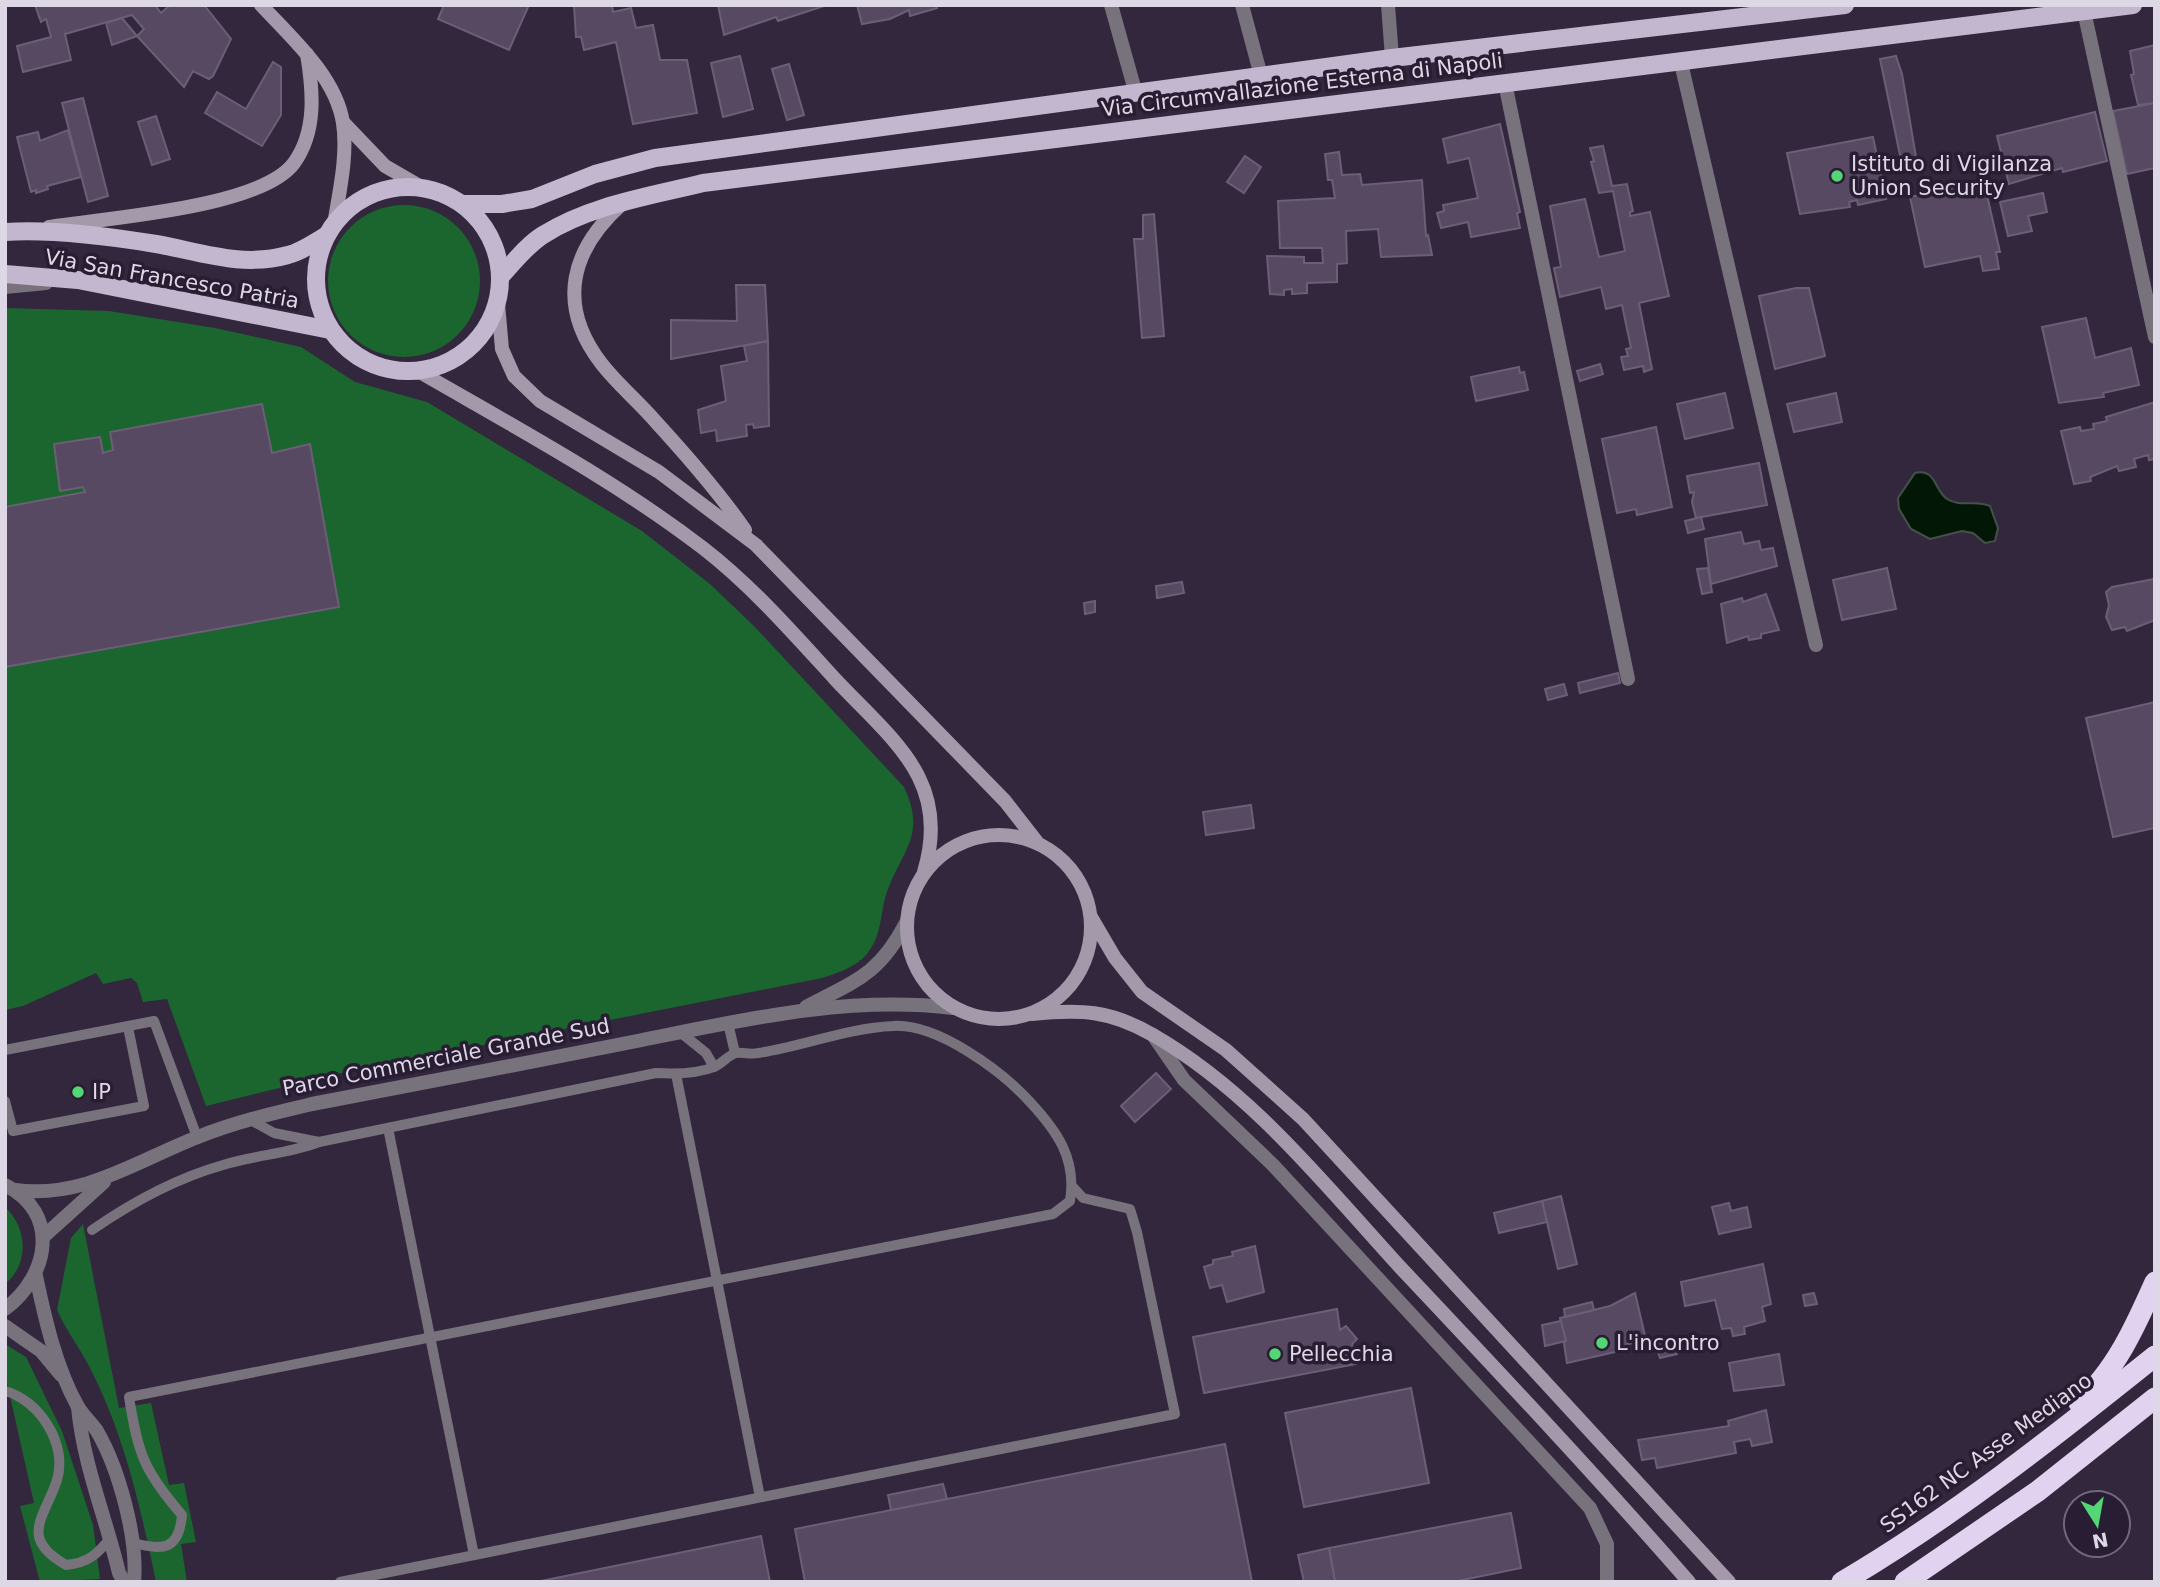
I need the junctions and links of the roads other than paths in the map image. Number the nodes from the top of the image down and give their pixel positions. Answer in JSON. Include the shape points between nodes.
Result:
{"nodes":[{"id":1,"x":261,"y":5,"type":"edge"},
{"id":2,"x":1111,"y":5,"type":"edge"},
{"id":3,"x":1242,"y":5,"type":"edge"},
{"id":4,"x":1388,"y":5,"type":"edge"},
{"id":5,"x":1844,"y":5,"type":"edge"},
{"id":6,"x":2133,"y":5,"type":"edge"},
{"id":7,"x":2084,"y":11,"type":"junction"},
{"id":8,"x":307,"y":54,"type":"junction"},
{"id":9,"x":1392,"y":58,"type":"junction"},
{"id":10,"x":1681,"y":63,"type":"junction"},
{"id":11,"x":1261,"y":76,"type":"junction"},
{"id":12,"x":1505,"y":83,"type":"junction"},
{"id":13,"x":1136,"y":94,"type":"junction"},
{"id":14,"x":343,"y":122,"type":"junction"},
{"id":15,"x":423,"y":188,"type":"junction"},
{"id":16,"x":623,"y":203,"type":"junction"},
{"id":17,"x":463,"y":204,"type":"junction"},
{"id":18,"x":330,"y":230,"type":"junction"},
{"id":19,"x":12,"y":232,"type":"edge"},
{"id":20,"x":5,"y":274,"type":"edge"},
{"id":21,"x":501,"y":276,"type":"junction"},
{"id":22,"x":78,"y":280,"type":"junction"},
{"id":23,"x":5,"y":287,"type":"edge"},
{"id":24,"x":498,"y":304,"type":"junction"},
{"id":25,"x":330,"y":330,"type":"junction"},
{"id":26,"x":2155,"y":337,"type":"edge"},
{"id":27,"x":418,"y":371,"type":"junction"},
{"id":28,"x":756,"y":545,"type":"junction"},
{"id":29,"x":1816,"y":645,"type":"dead end"},
{"id":30,"x":1628,"y":679,"type":"dead end"},
{"id":31,"x":1037,"y":842,"type":"junction"},
{"id":32,"x":924,"y":872,"type":"junction"},
{"id":33,"x":1091,"y":917,"type":"junction"},
{"id":34,"x":906,"y":923,"type":"junction"},
{"id":35,"x":953,"y":1008,"type":"junction"},
{"id":36,"x":802,"y":1009,"type":"junction"},
{"id":37,"x":1032,"y":1014,"type":"junction"},
{"id":38,"x":728,"y":1023,"type":"junction"},
{"id":39,"x":128,"y":1027,"type":"junction"},
{"id":40,"x":680,"y":1032,"type":"junction"},
{"id":41,"x":1152,"y":1034,"type":"junction"},
{"id":42,"x":5,"y":1051,"type":"edge"},
{"id":43,"x":735,"y":1053,"type":"junction"},
{"id":44,"x":714,"y":1067,"type":"junction"},
{"id":45,"x":676,"y":1074,"type":"junction"},
{"id":46,"x":5,"y":1101,"type":"edge"},
{"id":47,"x":249,"y":1119,"type":"junction"},
{"id":48,"x":388,"y":1128,"type":"junction"},
{"id":49,"x":197,"y":1137,"type":"junction"},
{"id":50,"x":318,"y":1142,"type":"junction"},
{"id":51,"x":107,"y":1179,"type":"junction"},
{"id":52,"x":1073,"y":1187,"type":"junction"},
{"id":53,"x":10,"y":1188,"type":"edge"},
{"id":54,"x":92,"y":1230,"type":"dead end"},
{"id":55,"x":43,"y":1237,"type":"junction"},
{"id":56,"x":36,"y":1276,"type":"junction"},
{"id":57,"x":717,"y":1280,"type":"junction"},
{"id":58,"x":2155,"y":1282,"type":"edge"},
{"id":59,"x":5,"y":1309,"type":"edge"},
{"id":60,"x":5,"y":1326,"type":"edge"},
{"id":61,"x":429,"y":1338,"type":"junction"},
{"id":62,"x":2155,"y":1356,"type":"edge"},
{"id":63,"x":67,"y":1383,"type":"junction"},
{"id":64,"x":5,"y":1391,"type":"edge"},
{"id":65,"x":2155,"y":1398,"type":"edge"},
{"id":66,"x":78,"y":1406,"type":"junction"},
{"id":67,"x":2155,"y":1413,"type":"edge"},
{"id":68,"x":2127,"y":1422,"type":"junction"},
{"id":69,"x":2022,"y":1462,"type":"junction"},
{"id":70,"x":760,"y":1497,"type":"junction"},
{"id":71,"x":111,"y":1537,"type":"junction"},
{"id":72,"x":134,"y":1543,"type":"junction"},
{"id":73,"x":474,"y":1555,"type":"junction"},
{"id":74,"x":124,"y":1582,"type":"edge"},
{"id":75,"x":134,"y":1582,"type":"edge"},
{"id":76,"x":340,"y":1582,"type":"edge"},
{"id":77,"x":1607,"y":1582,"type":"edge"},
{"id":78,"x":1689,"y":1582,"type":"edge"},
{"id":79,"x":1729,"y":1582,"type":"edge"},
{"id":80,"x":1842,"y":1582,"type":"edge"},
{"id":81,"x":1905,"y":1582,"type":"edge"}],
"edges":[{"from":1,"to":8,"type":"main road"},
{"from":2,"to":13,"type":"street"},
{"from":3,"to":11,"type":"street"},
{"from":4,"to":9,"type":"street"},
{"from":5,"to":9,"type":"main road","name":"Via Circumvallazione Esterna di Napoli"},
{"from":6,"to":7,"type":"main road","name":"Via Circumvallazione Esterna di Napoli"},
{"from":7,"to":10,"type":"main road","name":"Via Circumvallazione Esterna di Napoli"},
{"from":7,"to":26,"type":"street"},
{"from":8,"to":14,"type":"main road","via":[[328,86]]},
{"from":8,"to":19,"type":"main road","via":[[313,95],[307,136],[293,164],[268,183],[238,196],[187,206]]},
{"from":9,"to":11,"type":"main road","name":"Via Circumvallazione Esterna di Napoli"},
{"from":10,"to":12,"type":"main road","name":"Via Circumvallazione Esterna di Napoli"},
{"from":10,"to":29,"type":"street"},
{"from":11,"to":13,"type":"main road","name":"Via Circumvallazione Esterna di Napoli"},
{"from":12,"to":16,"type":"main road","name":"Via Circumvallazione Esterna di Napoli","via":[[703,183]]},
{"from":12,"to":30,"type":"street"},
{"from":13,"to":17,"type":"main road","name":"Via Circumvallazione Esterna di Napoli","via":[[655,158],[595,174],[532,199]]},
{"from":14,"to":15,"type":"main road","via":[[385,166]]},
{"from":14,"to":18,"type":"main road","via":[[343,158]]},
{"from":15,"to":17,"type":"main road"},
{"from":15,"to":18,"type":"main road","via":[[394,188],[367,196],[344,212]]},
{"from":16,"to":21,"type":"main road","name":"Via Circumvallazione Esterna di Napoli","via":[[542,235]]},
{"from":16,"to":28,"type":"main road","via":[[589,238],[578,259],[574,283],[580,324],[601,362],[714,485]]},
{"from":17,"to":21,"type":"main road","via":[[483,224],[496,249]]},
{"from":18,"to":19,"type":"main road","name":"Via San Francesco Patria","via":[[291,255],[249,261],[98,236]]},
{"from":18,"to":25,"type":"main road","via":[[318,258],[315,283]]},
{"from":20,"to":22,"type":"main road","name":"Via San Francesco Patria"},
{"from":21,"to":24,"type":"main road"},
{"from":22,"to":23,"type":"street"},
{"from":22,"to":25,"type":"main road","name":"Via San Francesco Patria"},
{"from":24,"to":27,"type":"main road","via":[[486,329],[468,349],[445,364]]},
{"from":24,"to":28,"type":"main road","via":[[506,358],[514,376],[540,401],[659,472]]},
{"from":25,"to":27,"type":"main road","via":[[347,349],[369,363]]},
{"from":27,"to":32,"type":"main road","via":[[634,498],[705,550],[772,610],[900,749],[923,783],[932,816],[932,845]]},
{"from":28,"to":31,"type":"main road","via":[[1005,801]]},
{"from":31,"to":32,"type":"main road","via":[[1006,834],[975,837],[946,850]]},
{"from":31,"to":33,"type":"main road","via":[[1074,872]]},
{"from":32,"to":34,"type":"main road","via":[[911,896]]},
{"from":33,"to":37,"type":"main road","via":[[1090,947],[1078,976],[1058,998]]},
{"from":33,"to":79,"type":"main road","via":[[1142,992],[1226,1050],[1303,1119]]},
{"from":34,"to":35,"type":"main road","via":[[908,948],[917,972],[933,993]]},
{"from":34,"to":36,"type":"street","name":"Parco Commerciale Grande Sud","via":[[891,952],[866,976]]},
{"from":35,"to":36,"type":"street","name":"Parco Commerciale Grande Sud","via":[[889,1004]]},
{"from":35,"to":37,"type":"main road","via":[[1006,1020]]},
{"from":36,"to":38,"type":"street","name":"Parco Commerciale Grande Sud"},
{"from":37,"to":41,"type":"main road","via":[[1073,1009],[1103,1012]]},
{"from":38,"to":40,"type":"street","name":"Parco Commerciale Grande Sud"},
{"from":38,"to":43,"type":"lane"},
{"from":39,"to":42,"type":"lane"},
{"from":39,"to":46,"type":"lane","via":[[144,1106],[13,1132]]},
{"from":39,"to":49,"type":"lane","via":[[154,1021]]},
{"from":40,"to":44,"type":"lane","via":[[706,1053]]},
{"from":40,"to":47,"type":"street","name":"Parco Commerciale Grande Sud"},
{"from":41,"to":77,"type":"street","via":[[1184,1080],[1273,1165],[1590,1508],[1606,1544]]},
{"from":41,"to":78,"type":"main road","via":[[1208,1070],[1259,1116]]},
{"from":43,"to":44,"type":"lane"},
{"from":43,"to":52,"type":"lane","via":[[754,1054],[908,1027],[972,1053],[1026,1097],[1063,1141]]},
{"from":44,"to":45,"type":"lane"},
{"from":45,"to":48,"type":"lane","via":[[647,1075]]},
{"from":45,"to":57,"type":"lane"},
{"from":47,"to":49,"type":"street","name":"Parco Commerciale Grande Sud"},
{"from":47,"to":50,"type":"lane","via":[[274,1133]]},
{"from":48,"to":50,"type":"lane"},
{"from":48,"to":61,"type":"lane"},
{"from":49,"to":51,"type":"street","name":"Parco Commerciale Grande Sud"},
{"from":50,"to":54,"type":"lane","via":[[223,1165],[179,1181]]},
{"from":51,"to":53,"type":"street","name":"Parco Commerciale Grande Sud","via":[[40,1193]]},
{"from":51,"to":55,"type":"street","name":"Parco Commerciale Grande Sud"},
{"from":52,"to":57,"type":"lane","via":[[1070,1201],[1053,1214]]},
{"from":52,"to":70,"type":"lane","via":[[1083,1198],[1130,1209],[1175,1414]]},
{"from":53,"to":55,"type":"street","via":[[37,1219]]},
{"from":55,"to":56,"type":"street"},
{"from":56,"to":59,"type":"street","via":[[24,1295]]},
{"from":56,"to":63,"type":"street"},
{"from":57,"to":61,"type":"lane"},
{"from":57,"to":70,"type":"lane"},
{"from":58,"to":69,"type":"highway","via":[[2134,1331],[2105,1374]]},
{"from":60,"to":63,"type":"street","via":[[41,1352]]},
{"from":61,"to":72,"type":"lane","via":[[129,1397],[153,1482],[182,1515],[180,1532],[172,1544],[155,1549]]},
{"from":61,"to":73,"type":"lane"},
{"from":62,"to":69,"type":"highway","name":"SS162 NC Asse Mediano"},
{"from":63,"to":66,"type":"street"},
{"from":64,"to":71,"type":"lane","via":[[30,1402],[54,1438],[59,1457],[58,1478],[39,1516],[41,1546],[66,1565],[98,1554]]},
{"from":65,"to":68,"type":"highway"},
{"from":66,"to":71,"type":"street","via":[[81,1438]]},
{"from":66,"to":72,"type":"street","via":[[97,1432],[124,1501]]},
{"from":67,"to":68,"type":"highway"},
{"from":68,"to":81,"type":"highway","via":[[2038,1491]]},
{"from":69,"to":80,"type":"highway","name":"SS162 NC Asse Mediano"},
{"from":70,"to":73,"type":"lane"},
{"from":71,"to":74,"type":"street"},
{"from":72,"to":75,"type":"street"},
{"from":73,"to":76,"type":"lane"}]}
